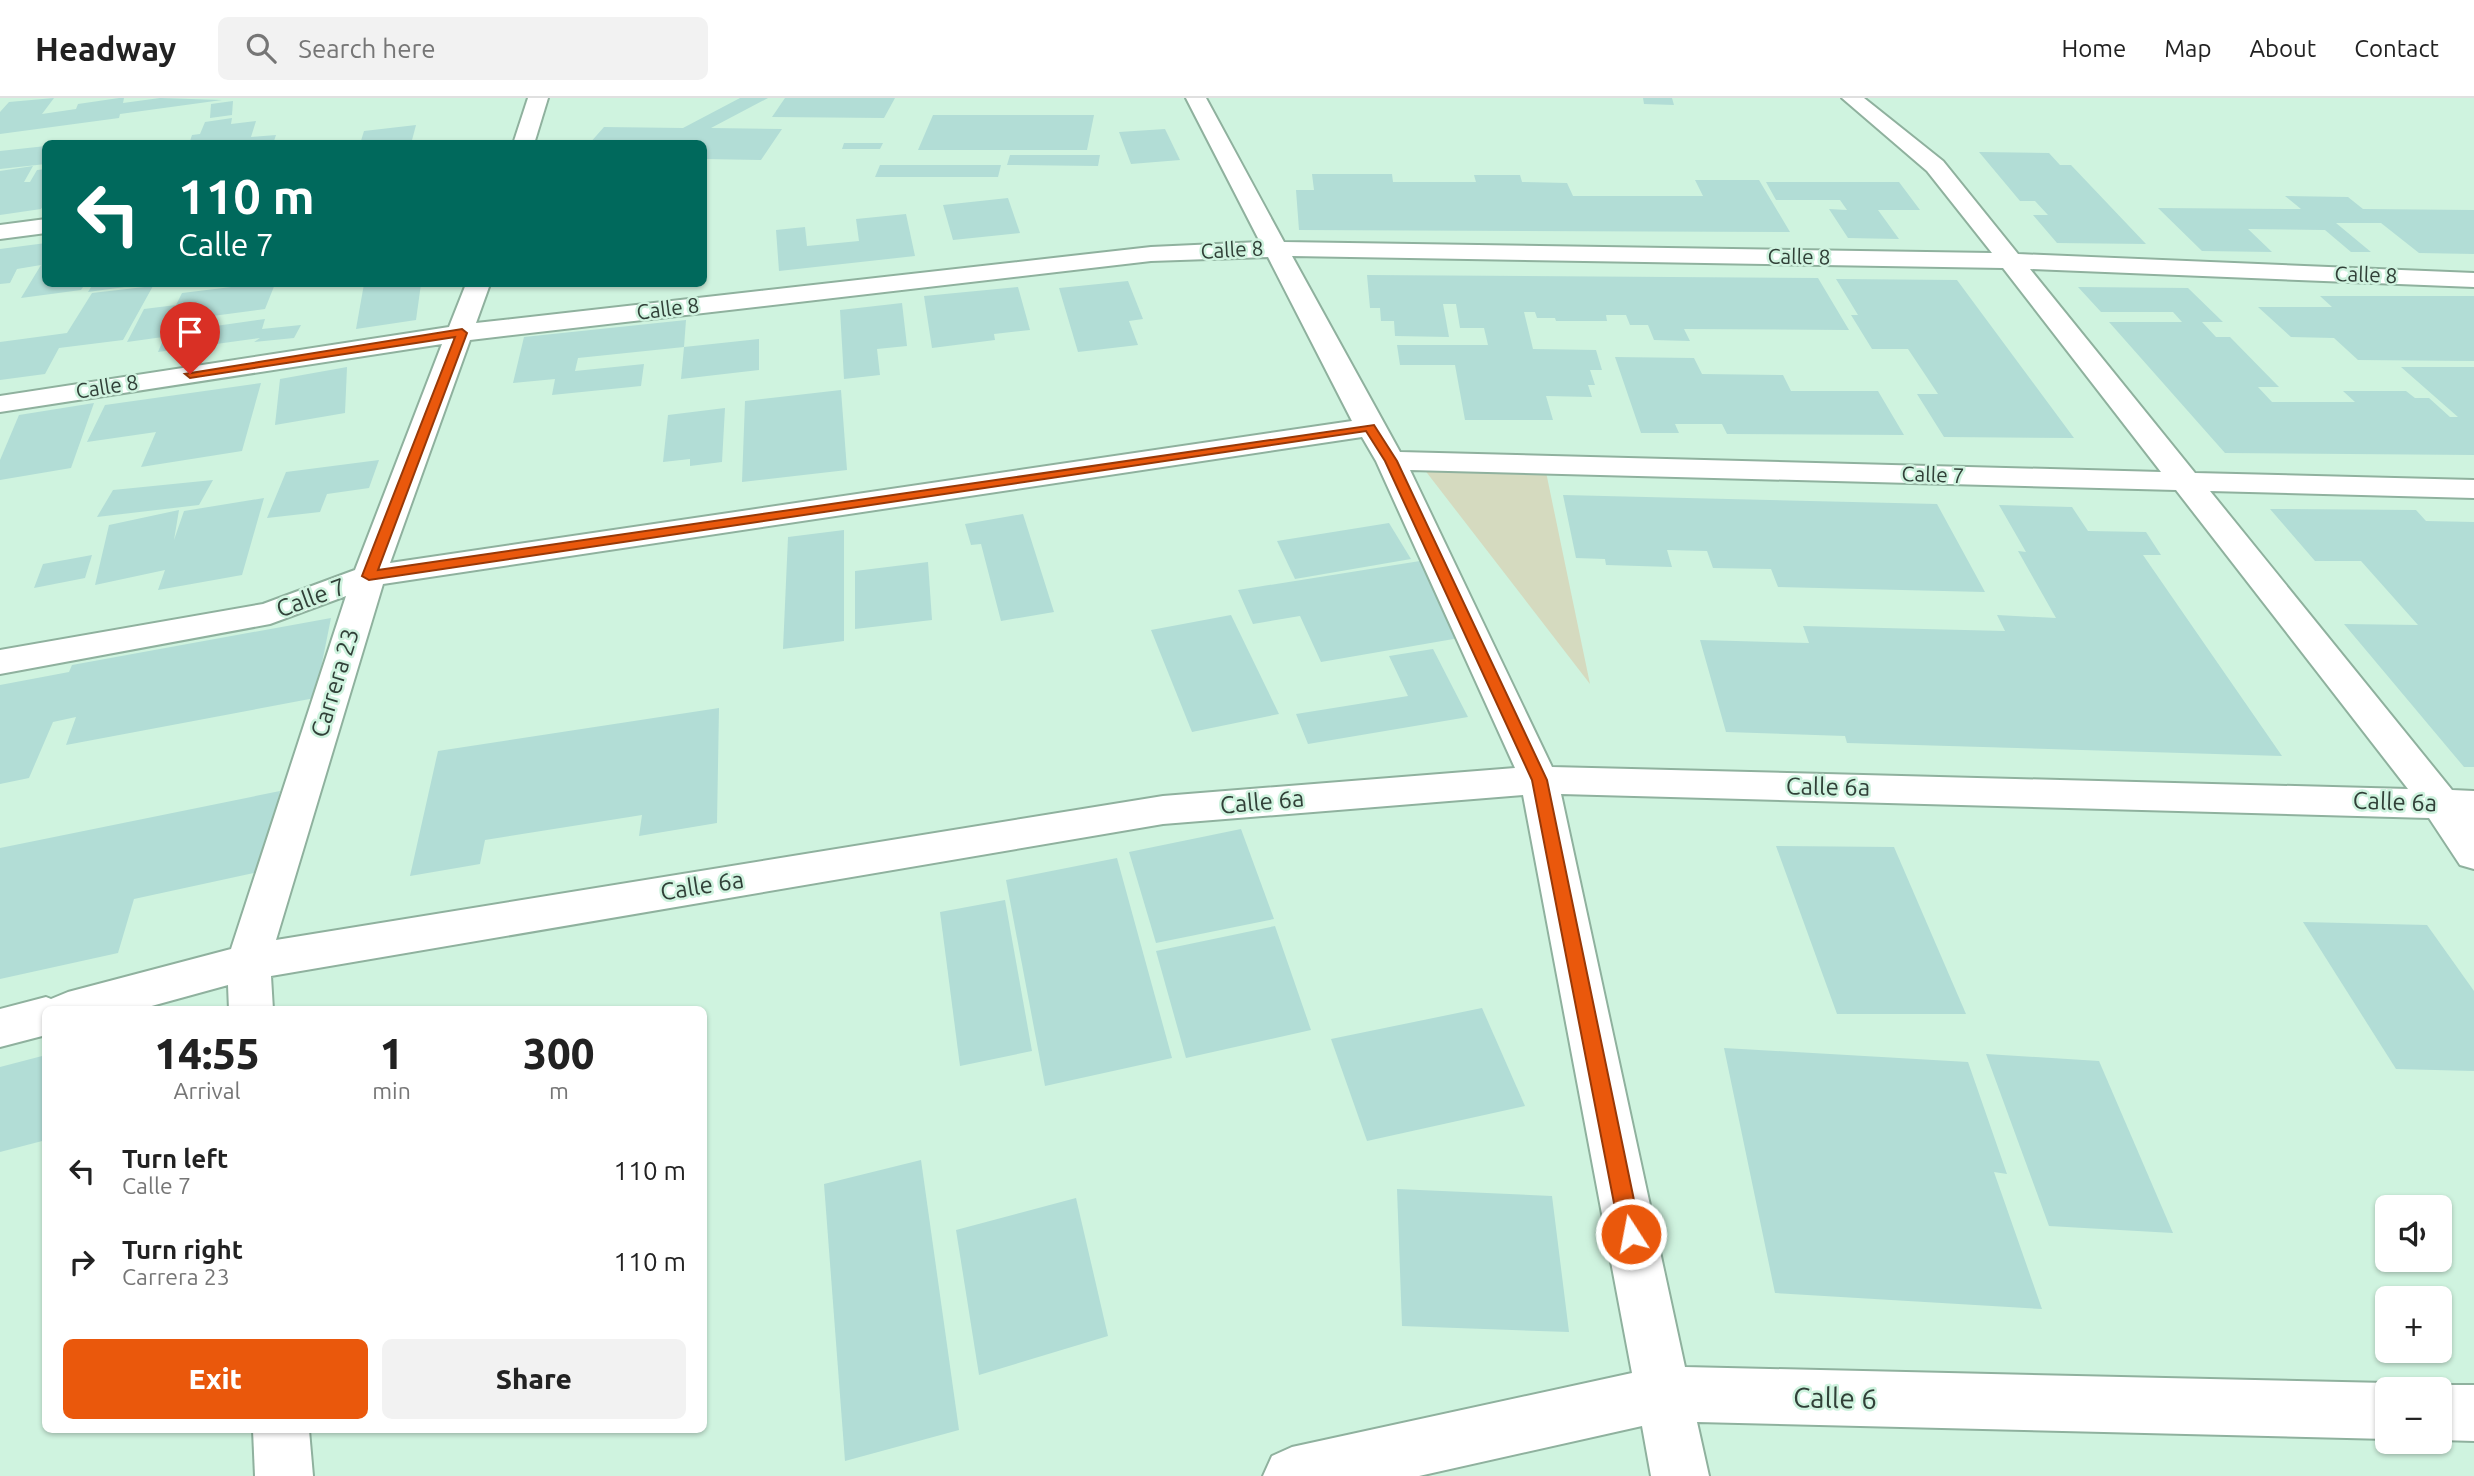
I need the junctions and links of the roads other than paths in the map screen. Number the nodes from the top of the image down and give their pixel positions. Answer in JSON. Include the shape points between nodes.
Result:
{"nodes":[{"id":1,"x":538,"y":98,"type":"edge"},
{"id":2,"x":1196,"y":98,"type":"edge"},
{"id":3,"x":1852,"y":98,"type":"edge"},
{"id":4,"x":524,"y":140,"type":"edge"},
{"id":5,"x":42,"y":227,"type":"edge"},
{"id":6,"x":0,"y":232,"type":"edge"},
{"id":7,"x":1275,"y":248,"type":"junction"},
{"id":8,"x":2009,"y":261,"type":"junction"},
{"id":9,"x":2474,"y":280,"type":"edge"},
{"id":10,"x":477,"y":287,"type":"edge"},
{"id":11,"x":462,"y":333,"type":"junction"},
{"id":12,"x":0,"y":404,"type":"edge"},
{"id":13,"x":1370,"y":427,"type":"junction"},
{"id":14,"x":1391,"y":461,"type":"junction"},
{"id":15,"x":2182,"y":482,"type":"junction"},
{"id":16,"x":2474,"y":489,"type":"edge"},
{"id":17,"x":369,"y":576,"type":"junction"},
{"id":18,"x":0,"y":662,"type":"edge"},
{"id":19,"x":1539,"y":780,"type":"junction"},
{"id":20,"x":2457,"y":804,"type":"edge"},
{"id":21,"x":2474,"y":854,"type":"edge"},
{"id":22,"x":248,"y":962,"type":"junction"},
{"id":23,"x":83,"y":1006,"type":"edge"},
{"id":24,"x":251,"y":1006,"type":"edge"},
{"id":25,"x":42,"y":1017,"type":"edge"},
{"id":26,"x":0,"y":1028,"type":"edge"},
{"id":27,"x":1663,"y":1394,"type":"junction"},
{"id":28,"x":2375,"y":1411,"type":"edge"},
{"id":29,"x":2452,"y":1413,"type":"edge"},
{"id":30,"x":2474,"y":1413,"type":"edge"},
{"id":31,"x":281,"y":1433,"type":"edge"},
{"id":32,"x":284,"y":1476,"type":"edge"},
{"id":33,"x":1292,"y":1476,"type":"edge"},
{"id":34,"x":1680,"y":1476,"type":"edge"}],
"edges":[{"from":1,"to":4,"type":"street"},
{"from":2,"to":7,"type":"street"},
{"from":3,"to":8,"type":"street","via":[[1935,166]]},
{"from":5,"to":6,"type":"street"},
{"from":7,"to":8,"type":"street","name":"Calle 8"},
{"from":7,"to":11,"type":"street","name":"Calle 8","via":[[1151,254]]},
{"from":7,"to":13,"type":"street"},
{"from":8,"to":9,"type":"street","name":"Calle 8"},
{"from":8,"to":15,"type":"street"},
{"from":10,"to":11,"type":"street","name":"Carrera 23"},
{"from":11,"to":12,"type":"street","name":"Calle 8"},
{"from":11,"to":17,"type":"street","name":"Carrera 23"},
{"from":13,"to":14,"type":"street"},
{"from":13,"to":17,"type":"street","name":"Calle 7"},
{"from":14,"to":15,"type":"street","name":"Calle 7"},
{"from":14,"to":19,"type":"street"},
{"from":15,"to":16,"type":"street","name":"Calle 7"},
{"from":15,"to":20,"type":"street"},
{"from":17,"to":18,"type":"street","name":"Calle 7","via":[[270,614]]},
{"from":17,"to":22,"type":"street","name":"Carrera 23"},
{"from":19,"to":20,"type":"street","name":"Calle 6a"},
{"from":19,"to":22,"type":"street","name":"Calle 6a","via":[[1163,810]]},
{"from":19,"to":27,"type":"street"},
{"from":20,"to":21,"type":"street"},
{"from":22,"to":23,"type":"street","name":"Calle 6a"},
{"from":22,"to":24,"type":"street","name":"Carrera 23"},
{"from":25,"to":26,"type":"street"},
{"from":27,"to":28,"type":"street","name":"Calle 6"},
{"from":27,"to":33,"type":"street","name":"Calle 6"},
{"from":27,"to":34,"type":"street"},
{"from":29,"to":30,"type":"street"},
{"from":31,"to":32,"type":"street"}]}
